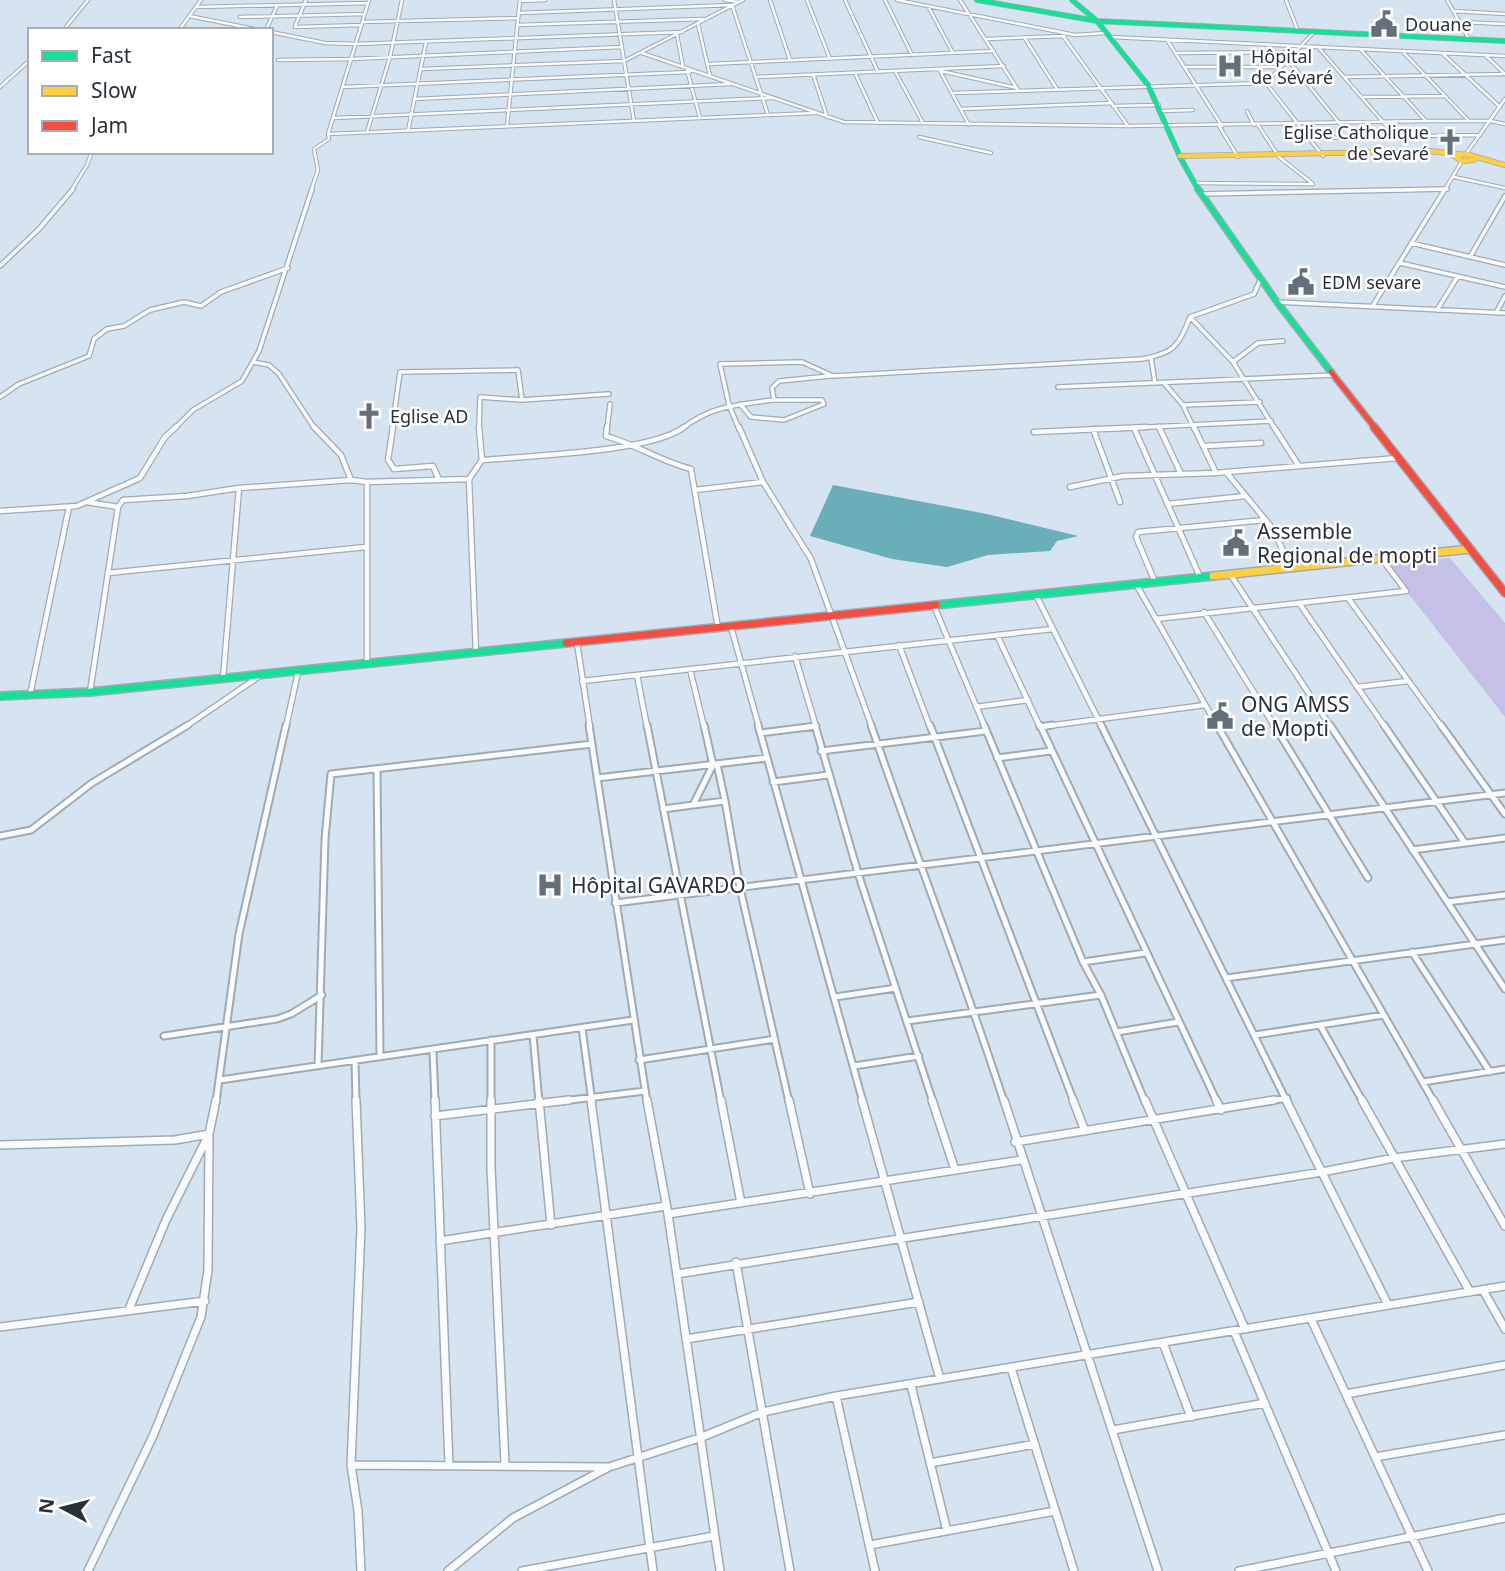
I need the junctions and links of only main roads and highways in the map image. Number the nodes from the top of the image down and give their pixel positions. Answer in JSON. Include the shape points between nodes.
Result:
{"nodes":[{"id":1,"x":977,"y":0,"type":"edge"},
{"id":2,"x":1072,"y":0,"type":"edge"},
{"id":3,"x":1097,"y":21,"type":"junction"},
{"id":4,"x":1505,"y":41,"type":"edge"},
{"id":5,"x":1181,"y":157,"type":"junction"},
{"id":6,"x":1505,"y":166,"type":"edge"},
{"id":7,"x":1470,"y":549,"type":"junction"},
{"id":8,"x":1505,"y":593,"type":"edge"},
{"id":9,"x":0,"y":696,"type":"edge"}],
"edges":[{"from":1,"to":3,"type":"main road"},
{"from":2,"to":3,"type":"main road"},
{"from":3,"to":4,"type":"main road"},
{"from":3,"to":5,"type":"main road","via":[[1148,85]]},
{"from":5,"to":6,"type":"main road","via":[[1428,151]]},
{"from":5,"to":7,"type":"main road","via":[[1201,194],[1278,302]]},
{"from":7,"to":8,"type":"main road"},
{"from":7,"to":9,"type":"main road","via":[[298,672]]}]}
